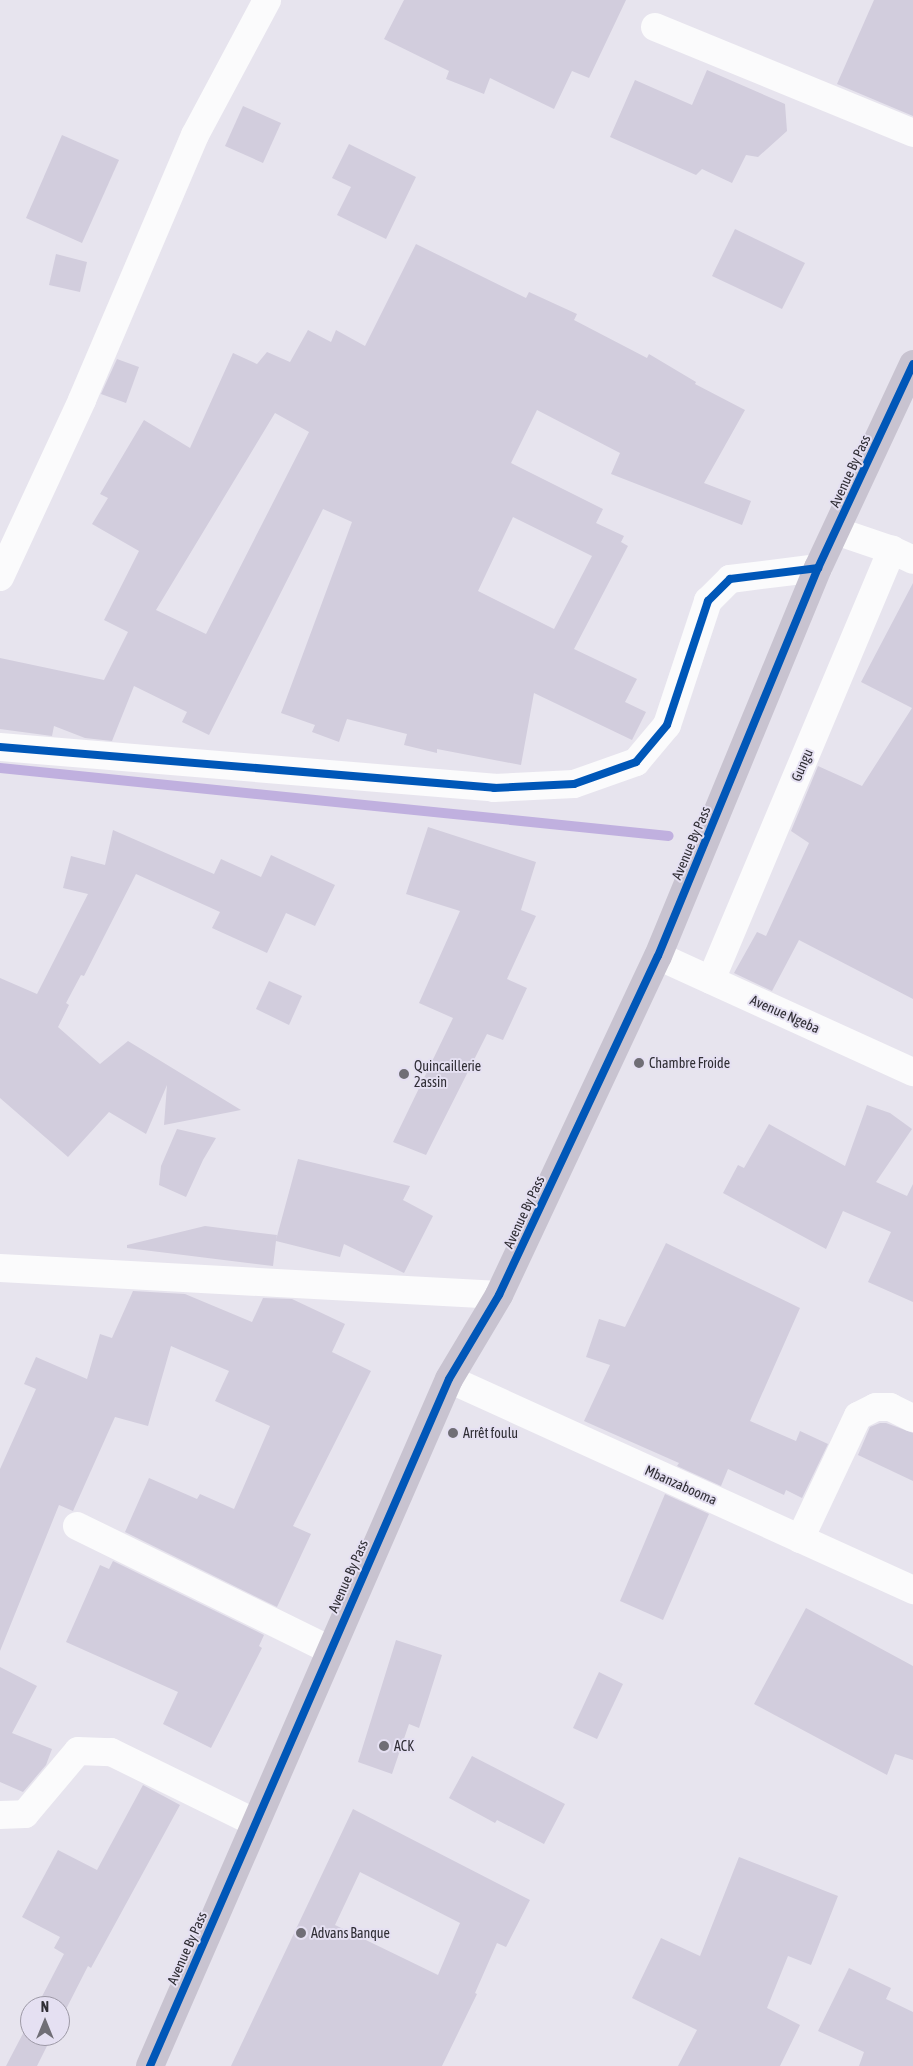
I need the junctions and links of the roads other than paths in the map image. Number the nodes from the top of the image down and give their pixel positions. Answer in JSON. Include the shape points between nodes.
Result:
{"nodes":[{"id":1,"x":267,"y":0,"type":"edge"},
{"id":2,"x":655,"y":27,"type":"dead end"},
{"id":3,"x":913,"y":134,"type":"edge"},
{"id":4,"x":913,"y":364,"type":"edge"},
{"id":5,"x":836,"y":531,"type":"junction"},
{"id":6,"x":903,"y":555,"type":"edge"},
{"id":7,"x":818,"y":568,"type":"junction"},
{"id":8,"x":0,"y":578,"type":"edge"},
{"id":9,"x":0,"y":747,"type":"edge"},
{"id":10,"x":658,"y":956,"type":"junction"},
{"id":11,"x":711,"y":980,"type":"junction"},
{"id":12,"x":913,"y":1072,"type":"edge"},
{"id":13,"x":0,"y":1268,"type":"edge"},
{"id":14,"x":499,"y":1294,"type":"junction"},
{"id":15,"x":449,"y":1379,"type":"junction"},
{"id":16,"x":913,"y":1418,"type":"edge"},
{"id":17,"x":77,"y":1526,"type":"dead end"},
{"id":18,"x":800,"y":1539,"type":"junction"},
{"id":19,"x":913,"y":1590,"type":"edge"},
{"id":20,"x":330,"y":1650,"type":"junction"},
{"id":21,"x":0,"y":1815,"type":"edge"},
{"id":22,"x":256,"y":1823,"type":"junction"},
{"id":23,"x":150,"y":2066,"type":"edge"}],
"edges":[{"from":1,"to":8,"type":"street","via":[[195,135],[82,400]]},
{"from":2,"to":3,"type":"street"},
{"from":4,"to":5,"type":"highway","name":"Avenue By Pass"},
{"from":5,"to":6,"type":"street"},
{"from":5,"to":7,"type":"highway","name":"Avenue By Pass"},
{"from":6,"to":11,"type":"street","name":"Gungu"},
{"from":7,"to":9,"type":"street","via":[[730,579],[708,600],[667,725],[636,762],[574,784],[494,788]]},
{"from":7,"to":10,"type":"highway","name":"Avenue By Pass"},
{"from":10,"to":11,"type":"street","name":"Avenue Ngeba"},
{"from":10,"to":14,"type":"highway","name":"Avenue By Pass"},
{"from":11,"to":12,"type":"street","name":"Avenue Ngeba"},
{"from":13,"to":14,"type":"street"},
{"from":14,"to":15,"type":"highway","name":"Avenue By Pass"},
{"from":15,"to":18,"type":"street","name":"Mbanzabooma"},
{"from":15,"to":20,"type":"highway","name":"Avenue By Pass"},
{"from":16,"to":18,"type":"street","via":[[890,1407],[876,1407],[858,1416]]},
{"from":17,"to":20,"type":"street"},
{"from":18,"to":19,"type":"street","name":"Mbanzabooma"},
{"from":20,"to":22,"type":"highway","name":"Avenue By Pass"},
{"from":21,"to":22,"type":"street","via":[[26,1814],[78,1751],[111,1752]]},
{"from":22,"to":23,"type":"highway","name":"Avenue By Pass"}]}
